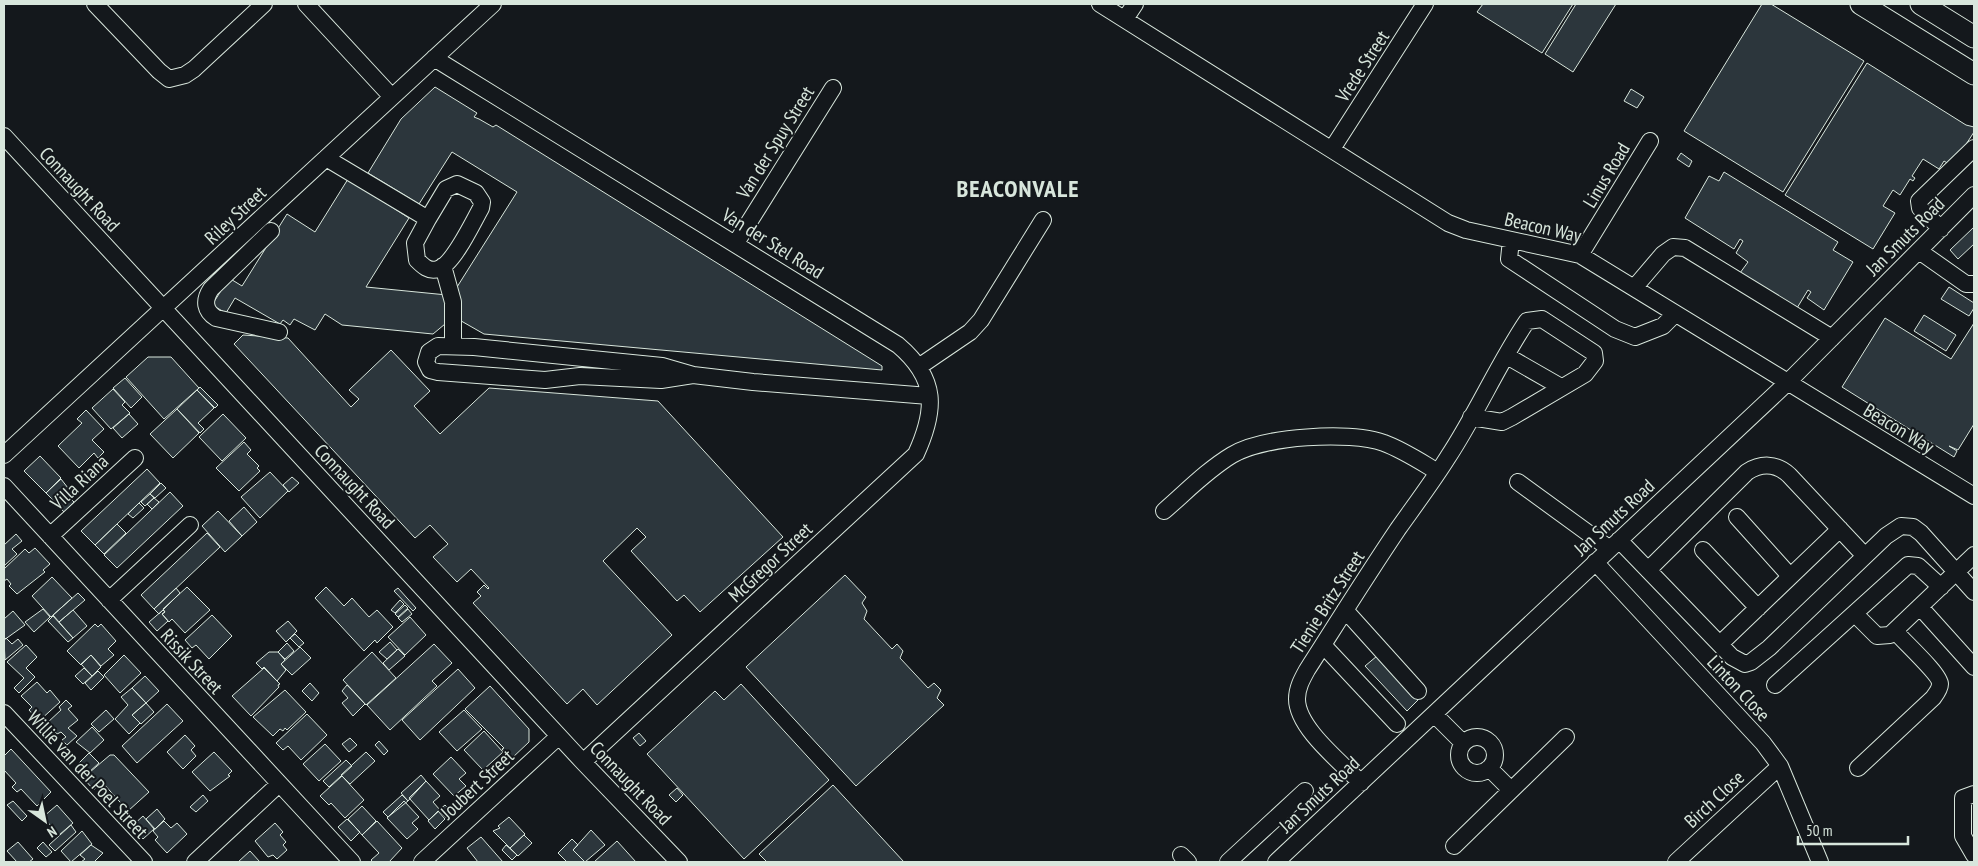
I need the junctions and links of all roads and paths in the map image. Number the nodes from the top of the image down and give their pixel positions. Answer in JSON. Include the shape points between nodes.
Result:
{"nodes":[{"id":1,"x":96,"y":4,"type":"edge"},
{"id":2,"x":264,"y":4,"type":"edge"},
{"id":3,"x":306,"y":4,"type":"edge"},
{"id":4,"x":493,"y":4,"type":"edge"},
{"id":5,"x":1100,"y":4,"type":"edge"},
{"id":6,"x":1135,"y":4,"type":"edge"},
{"id":7,"x":1425,"y":4,"type":"edge"},
{"id":8,"x":1861,"y":4,"type":"edge"},
{"id":9,"x":1921,"y":4,"type":"edge"},
{"id":10,"x":1125,"y":19,"type":"junction"},
{"id":11,"x":1974,"y":37,"type":"edge"},
{"id":12,"x":434,"y":58,"type":"junction"},
{"id":13,"x":1974,"y":74,"type":"edge"},
{"id":14,"x":833,"y":88,"type":"dead end"},
{"id":15,"x":392,"y":97,"type":"junction"},
{"id":16,"x":4,"y":136,"type":"edge"},
{"id":17,"x":1650,"y":141,"type":"dead end"},
{"id":18,"x":1974,"y":148,"type":"edge"},
{"id":19,"x":1332,"y":149,"type":"junction"},
{"id":20,"x":326,"y":158,"type":"junction"},
{"id":21,"x":1974,"y":195,"type":"edge"},
{"id":22,"x":428,"y":218,"type":"junction"},
{"id":23,"x":1043,"y":220,"type":"dead end"},
{"id":24,"x":1941,"y":229,"type":"junction"},
{"id":25,"x":271,"y":231,"type":"dead end"},
{"id":26,"x":239,"y":238,"type":"junction"},
{"id":27,"x":1511,"y":240,"type":"junction"},
{"id":28,"x":736,"y":243,"type":"junction"},
{"id":29,"x":251,"y":250,"type":"junction"},
{"id":30,"x":1919,"y":251,"type":"junction"},
{"id":31,"x":1580,"y":255,"type":"junction"},
{"id":32,"x":443,"y":266,"type":"junction"},
{"id":33,"x":1974,"y":284,"type":"edge"},
{"id":34,"x":1634,"y":288,"type":"junction"},
{"id":35,"x":163,"y":308,"type":"junction"},
{"id":36,"x":1675,"y":314,"type":"junction"},
{"id":37,"x":279,"y":332,"type":"dead end"},
{"id":38,"x":1832,"y":338,"type":"junction"},
{"id":39,"x":453,"y":346,"type":"junction"},
{"id":40,"x":1508,"y":356,"type":"junction"},
{"id":41,"x":920,"y":366,"type":"junction"},
{"id":42,"x":693,"y":375,"type":"junction"},
{"id":43,"x":1787,"y":383,"type":"junction"},
{"id":44,"x":1561,"y":387,"type":"junction"},
{"id":45,"x":929,"y":396,"type":"junction"},
{"id":46,"x":1471,"y":418,"type":"junction"},
{"id":47,"x":4,"y":455,"type":"edge"},
{"id":48,"x":135,"y":458,"type":"dead end"},
{"id":49,"x":1438,"y":472,"type":"junction"},
{"id":50,"x":1518,"y":482,"type":"dead end"},
{"id":51,"x":4,"y":486,"type":"edge"},
{"id":52,"x":1974,"y":496,"type":"edge"},
{"id":53,"x":1164,"y":510,"type":"dead end"},
{"id":54,"x":1737,"y":517,"type":"dead end"},
{"id":55,"x":190,"y":525,"type":"dead end"},
{"id":56,"x":1840,"y":529,"type":"junction"},
{"id":57,"x":50,"y":536,"type":"junction"},
{"id":58,"x":1614,"y":545,"type":"junction"},
{"id":59,"x":1703,"y":550,"type":"dead end"},
{"id":60,"x":1974,"y":555,"type":"edge"},
{"id":61,"x":1865,"y":556,"type":"junction"},
{"id":62,"x":1596,"y":562,"type":"junction"},
{"id":63,"x":1648,"y":570,"type":"junction"},
{"id":64,"x":1957,"y":572,"type":"junction"},
{"id":65,"x":1790,"y":576,"type":"junction"},
{"id":66,"x":1940,"y":587,"type":"junction"},
{"id":67,"x":1974,"y":592,"type":"edge"},
{"id":68,"x":109,"y":600,"type":"junction"},
{"id":69,"x":1920,"y":607,"type":"junction"},
{"id":70,"x":1758,"y":608,"type":"junction"},
{"id":71,"x":1345,"y":610,"type":"junction"},
{"id":72,"x":1854,"y":614,"type":"junction"},
{"id":73,"x":1895,"y":632,"type":"junction"},
{"id":74,"x":1720,"y":644,"type":"junction"},
{"id":75,"x":1323,"y":645,"type":"junction"},
{"id":76,"x":1974,"y":666,"type":"edge"},
{"id":77,"x":1776,"y":685,"type":"dead end"},
{"id":78,"x":1418,"y":691,"type":"dead end"},
{"id":79,"x":4,"y":713,"type":"edge"},
{"id":80,"x":1434,"y":714,"type":"junction"},
{"id":81,"x":1397,"y":724,"type":"dead end"},
{"id":82,"x":559,"y":736,"type":"junction"},
{"id":83,"x":1566,"y":737,"type":"dead end"},
{"id":84,"x":1463,"y":744,"type":"junction"},
{"id":85,"x":583,"y":762,"type":"junction"},
{"id":86,"x":1780,"y":766,"type":"junction"},
{"id":87,"x":1489,"y":768,"type":"junction"},
{"id":88,"x":1858,"y":768,"type":"dead end"},
{"id":89,"x":1361,"y":783,"type":"junction"},
{"id":90,"x":279,"y":784,"type":"junction"},
{"id":91,"x":1511,"y":790,"type":"junction"},
{"id":92,"x":1305,"y":791,"type":"dead end"},
{"id":93,"x":1974,"y":794,"type":"edge"},
{"id":94,"x":1454,"y":846,"type":"dead end"},
{"id":95,"x":1974,"y":855,"type":"edge"},
{"id":96,"x":144,"y":862,"type":"edge"},
{"id":97,"x":195,"y":862,"type":"edge"},
{"id":98,"x":352,"y":862,"type":"edge"},
{"id":99,"x":422,"y":862,"type":"edge"},
{"id":100,"x":679,"y":862,"type":"edge"},
{"id":101,"x":1228,"y":862,"type":"edge"},
{"id":102,"x":1276,"y":862,"type":"edge"},
{"id":103,"x":1676,"y":862,"type":"edge"},
{"id":104,"x":1820,"y":862,"type":"edge"}],
"edges":[{"from":1,"to":2,"type":"street","via":[[169,79],[194,69]]},
{"from":3,"to":15,"type":"street"},
{"from":4,"to":12,"type":"street","name":"Riley Street"},
{"from":5,"to":10,"type":"street","name":"Beacon Way"},
{"from":6,"to":10,"type":"street"},
{"from":7,"to":19,"type":"street","name":"Vrede Street"},
{"from":8,"to":13,"type":"main road"},
{"from":9,"to":11,"type":"main road"},
{"from":10,"to":19,"type":"street","name":"Beacon Way"},
{"from":12,"to":15,"type":"street","name":"Riley Street"},
{"from":12,"to":28,"type":"street","name":"Van der Stel Road"},
{"from":14,"to":28,"type":"street","name":"Van der Spuy Street"},
{"from":15,"to":20,"type":"street","name":"Riley Street"},
{"from":16,"to":35,"type":"street","name":"Connaught Road"},
{"from":17,"to":31,"type":"street","name":"Linus Road"},
{"from":18,"to":24,"type":"street","via":[[1919,201],[1920,208]]},
{"from":19,"to":27,"type":"street","name":"Beacon Way","via":[[1454,226]]},
{"from":20,"to":22,"type":"street"},
{"from":20,"to":26,"type":"street","name":"Riley Street"},
{"from":21,"to":24,"type":"street","name":"Jan Smuts Road"},
{"from":22,"to":32,"type":"street","via":[[416,243],[417,260],[430,270]]},
{"from":22,"to":32,"type":"street","via":[[446,189],[457,184],[476,193],[482,202],[449,262]]},
{"from":23,"to":41,"type":"street","via":[[981,320],[970,332]]},
{"from":24,"to":30,"type":"street","name":"Jan Smuts Road"},
{"from":25,"to":29,"type":"street"},
{"from":26,"to":29,"type":"street"},
{"from":26,"to":35,"type":"street","name":"Riley Street"},
{"from":27,"to":31,"type":"street","name":"Beacon Way"},
{"from":27,"to":36,"type":"street","via":[[1509,258],[1615,329],[1635,336],[1663,326]]},
{"from":28,"to":41,"type":"street","name":"Van der Stel Road","via":[[898,345]]},
{"from":29,"to":37,"type":"street","via":[[211,289],[206,300],[207,309],[216,318]]},
{"from":30,"to":33,"type":"street","via":[[1966,284]]},
{"from":30,"to":38,"type":"street","name":"Jan Smuts Road"},
{"from":31,"to":34,"type":"street","name":"Beacon Way"},
{"from":32,"to":39,"type":"street","via":[[452,302]]},
{"from":34,"to":36,"type":"street","name":"Beacon Way"},
{"from":34,"to":38,"type":"street","via":[[1663,254],[1673,247],[1685,248]]},
{"from":35,"to":47,"type":"street","name":"Riley Street"},
{"from":35,"to":82,"type":"street","name":"Connaught Road"},
{"from":36,"to":43,"type":"street","name":"Beacon Way"},
{"from":38,"to":43,"type":"street","name":"Jan Smuts Road"},
{"from":39,"to":42,"type":"street","via":[[662,366]]},
{"from":39,"to":42,"type":"street","via":[[433,347],[426,358],[427,367],[438,372],[546,380],[580,376],[661,380]]},
{"from":40,"to":44,"type":"street"},
{"from":40,"to":44,"type":"street","name":"Tienie Britz Street","via":[[1527,321],[1542,319],[1591,350],[1596,358],[1584,374]]},
{"from":40,"to":46,"type":"street","name":"Tienie Britz Street"},
{"from":41,"to":45,"type":"street","name":"McGregor Street"},
{"from":42,"to":45,"type":"street"},
{"from":43,"to":52,"type":"street","name":"Beacon Way"},
{"from":43,"to":58,"type":"street","name":"Jan Smuts Road"},
{"from":44,"to":46,"type":"street","via":[[1507,420],[1493,422]]},
{"from":45,"to":85,"type":"street","name":"McGregor Street","via":[[928,427],[916,454]]},
{"from":46,"to":49,"type":"street","name":"Tienie Britz Street"},
{"from":48,"to":57,"type":"street","name":"Villa Riana"},
{"from":49,"to":53,"type":"street","via":[[1392,447],[1369,440],[1288,438],[1256,444],[1232,454]]},
{"from":49,"to":71,"type":"street","name":"Tienie Britz Street"},
{"from":50,"to":58,"type":"street"},
{"from":51,"to":57,"type":"street","name":"Rissik Street"},
{"from":54,"to":65,"type":"street"},
{"from":55,"to":68,"type":"street"},
{"from":56,"to":61,"type":"street"},
{"from":56,"to":63,"type":"street","via":[[1782,469],[1760,466],[1746,472]]},
{"from":56,"to":65,"type":"street"},
{"from":57,"to":68,"type":"street","name":"Rissik Street"},
{"from":58,"to":62,"type":"street","name":"Jan Smuts Road"},
{"from":58,"to":63,"type":"street"},
{"from":59,"to":70,"type":"street"},
{"from":60,"to":64,"type":"street"},
{"from":61,"to":64,"type":"street","via":[[1896,527],[1909,526],[1921,533]]},
{"from":61,"to":74,"type":"street","via":[[1751,662],[1744,664],[1738,661]]},
{"from":62,"to":80,"type":"street","name":"Jan Smuts Road"},
{"from":62,"to":86,"type":"street","name":"Linton Close","via":[[1763,743]]},
{"from":63,"to":74,"type":"street"},
{"from":64,"to":66,"type":"street"},
{"from":64,"to":67,"type":"street"},
{"from":65,"to":70,"type":"street"},
{"from":66,"to":69,"type":"street"},
{"from":66,"to":72,"type":"street","via":[[1918,566],[1910,564]]},
{"from":68,"to":90,"type":"street","name":"Rissik Street"},
{"from":69,"to":73,"type":"street"},
{"from":69,"to":76,"type":"street"},
{"from":70,"to":74,"type":"street"},
{"from":71,"to":75,"type":"street","name":"Tienie Britz Street"},
{"from":71,"to":78,"type":"street"},
{"from":72,"to":73,"type":"street","via":[[1876,636]]},
{"from":72,"to":77,"type":"street"},
{"from":73,"to":88,"type":"street","via":[[1935,674],[1940,687],[1933,698]]},
{"from":75,"to":81,"type":"street"},
{"from":75,"to":89,"type":"street","name":"Tienie Britz Street","via":[[1300,684],[1299,712],[1306,726]]},
{"from":79,"to":96,"type":"street","name":"Willie van der Poel Street"},
{"from":80,"to":84,"type":"street"},
{"from":80,"to":89,"type":"street","name":"Jan Smuts Road"},
{"from":82,"to":85,"type":"street","name":"Connaught Road"},
{"from":82,"to":99,"type":"street","name":"Joubert Street"},
{"from":83,"to":91,"type":"street"},
{"from":84,"to":87,"type":"street","via":[[1459,758],[1468,770],[1475,772]]},
{"from":84,"to":87,"type":"street","via":[[1470,738],[1486,739],[1495,753]]},
{"from":85,"to":100,"type":"street","name":"Connaught Road"},
{"from":86,"to":103,"type":"street","name":"Birch Close"},
{"from":86,"to":104,"type":"street","name":"Linton Close"},
{"from":87,"to":91,"type":"street"},
{"from":89,"to":102,"type":"street","name":"Jan Smuts Road"},
{"from":90,"to":97,"type":"street"},
{"from":90,"to":98,"type":"street","name":"Rissik Street"},
{"from":91,"to":94,"type":"street"},
{"from":92,"to":101,"type":"street"},
{"from":93,"to":95,"type":"street","via":[[1963,798],[1963,836]]}]}
